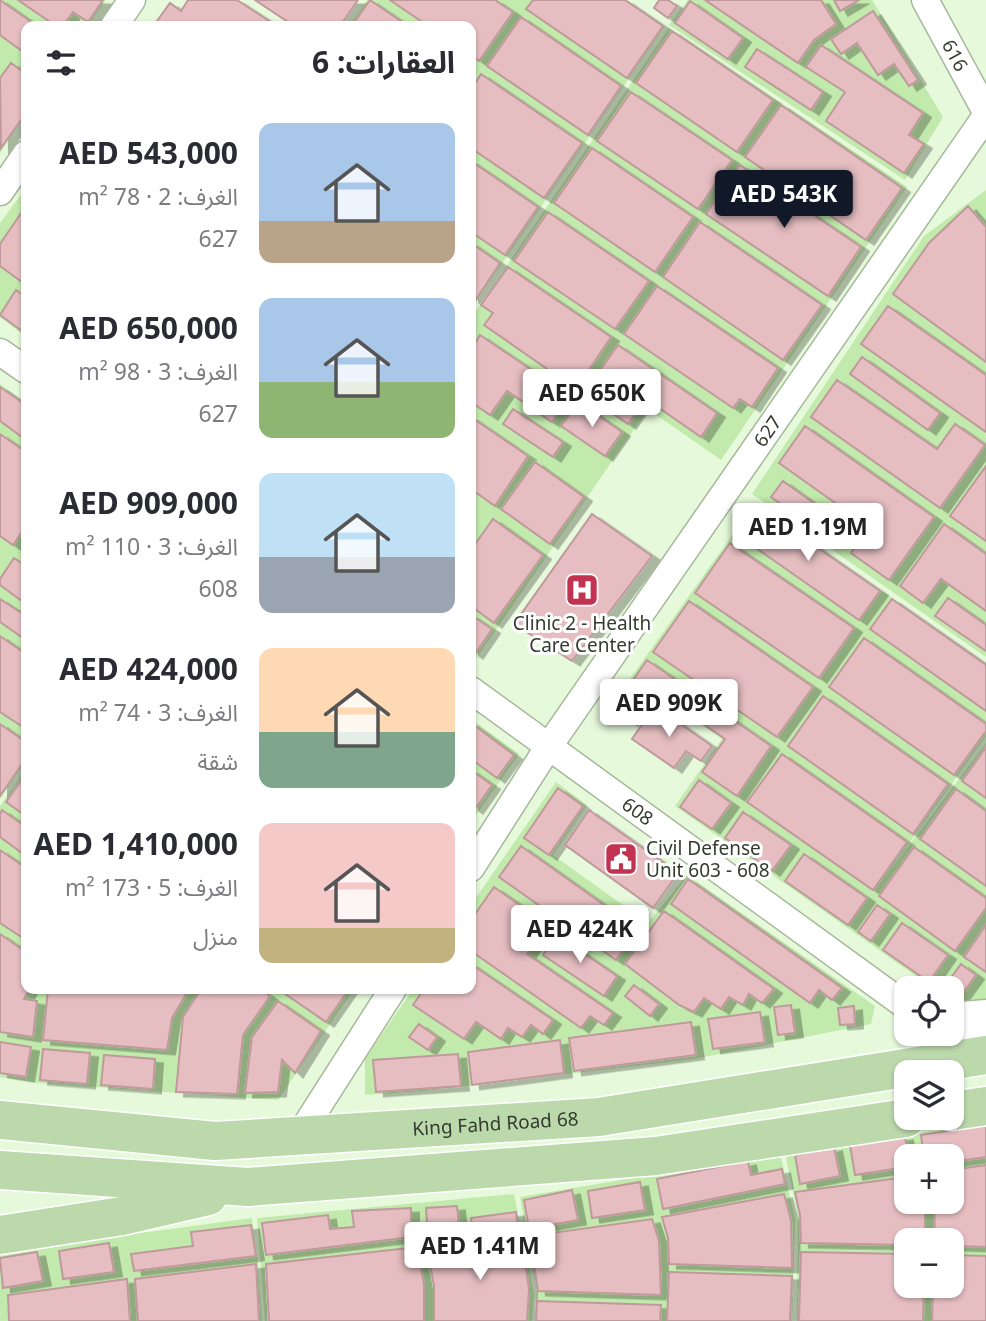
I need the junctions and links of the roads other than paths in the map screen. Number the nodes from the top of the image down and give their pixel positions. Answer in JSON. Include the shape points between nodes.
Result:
{"nodes":[{"id":1,"x":132,"y":0,"type":"edge"},
{"id":2,"x":925,"y":0,"type":"edge"},
{"id":3,"x":117,"y":21,"type":"edge"},
{"id":4,"x":986,"y":114,"type":"edge"},
{"id":5,"x":21,"y":161,"type":"edge"},
{"id":6,"x":0,"y":192,"type":"edge"},
{"id":7,"x":0,"y":352,"type":"edge"},
{"id":8,"x":21,"y":367,"type":"edge"},
{"id":9,"x":476,"y":694,"type":"edge"},
{"id":10,"x":549,"y":746,"type":"junction"},
{"id":11,"x":476,"y":860,"type":"edge"},
{"id":12,"x":390,"y":994,"type":"edge"},
{"id":13,"x":894,"y":997,"type":"edge"},
{"id":14,"x":986,"y":1019,"type":"edge"},
{"id":15,"x":964,"y":1021,"type":"edge"},
{"id":16,"x":986,"y":1055,"type":"edge"},
{"id":17,"x":986,"y":1106,"type":"edge"},
{"id":18,"x":964,"y":1109,"type":"edge"},
{"id":19,"x":894,"y":1120,"type":"edge"},
{"id":20,"x":0,"y":1121,"type":"edge"},
{"id":21,"x":299,"y":1136,"type":"junction"},
{"id":22,"x":0,"y":1170,"type":"edge"},
{"id":23,"x":248,"y":1187,"type":"junction"},
{"id":24,"x":0,"y":1235,"type":"edge"}],
"edges":[{"from":1,"to":3,"type":"street"},
{"from":2,"to":4,"type":"street","name":"616"},
{"from":4,"to":10,"type":"street","name":"627"},
{"from":5,"to":6,"type":"street"},
{"from":7,"to":8,"type":"street"},
{"from":9,"to":10,"type":"street","name":"608"},
{"from":10,"to":11,"type":"street","name":"627"},
{"from":10,"to":13,"type":"street","name":"608"},
{"from":12,"to":21,"type":"street"},
{"from":14,"to":15,"type":"main road"},
{"from":16,"to":21,"type":"main road","name":"King Fahd Road 68","via":[[598,1116]]},
{"from":17,"to":18,"type":"main road"},
{"from":19,"to":23,"type":"main road","via":[[656,1156]]},
{"from":20,"to":21,"type":"main road","name":"King Fahd Road 68","via":[[215,1142]]},
{"from":22,"to":23,"type":"main road"},
{"from":23,"to":24,"type":"main road","via":[[122,1216]]}]}
